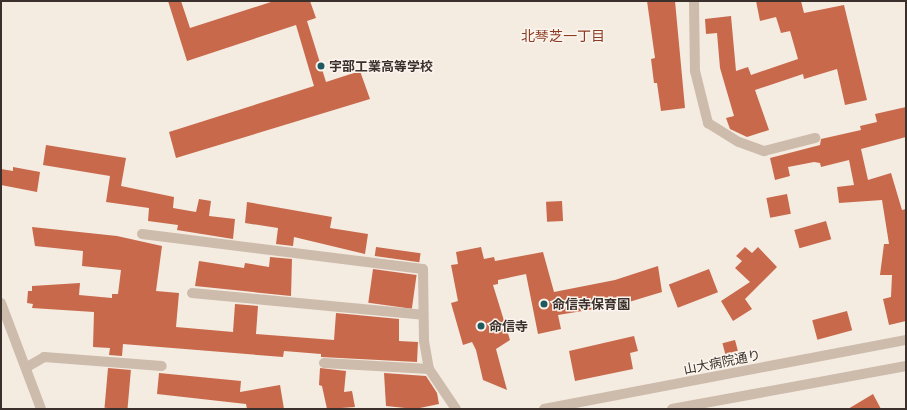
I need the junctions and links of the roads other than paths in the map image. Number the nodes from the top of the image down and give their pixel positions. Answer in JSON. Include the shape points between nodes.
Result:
{"nodes":[{"id":1,"x":694,"y":1,"type":"edge"},
{"id":2,"x":815,"y":138,"type":"dead end"},
{"id":3,"x":142,"y":234,"type":"dead end"},
{"id":4,"x":192,"y":292,"type":"dead end"},
{"id":5,"x":1,"y":303,"type":"edge"},
{"id":6,"x":423,"y":315,"type":"junction"},
{"id":7,"x":906,"y":340,"type":"edge"},
{"id":8,"x":324,"y":363,"type":"dead end"},
{"id":9,"x":162,"y":366,"type":"dead end"},
{"id":10,"x":906,"y":366,"type":"edge"},
{"id":11,"x":27,"y":367,"type":"junction"},
{"id":12,"x":429,"y":369,"type":"junction"},
{"id":13,"x":709,"y":406,"type":"edge"},
{"id":14,"x":41,"y":409,"type":"edge"},
{"id":15,"x":456,"y":409,"type":"edge"},
{"id":16,"x":544,"y":409,"type":"edge"},
{"id":17,"x":672,"y":409,"type":"edge"}],
"edges":[{"from":1,"to":2,"type":"street","via":[[695,71],[708,123],[740,142],[764,151]]},
{"from":3,"to":6,"type":"street","via":[[423,269]]},
{"from":4,"to":6,"type":"street"},
{"from":5,"to":11,"type":"street"},
{"from":6,"to":12,"type":"street"},
{"from":7,"to":16,"type":"street","name":"山大病院通り"},
{"from":8,"to":12,"type":"street"},
{"from":9,"to":11,"type":"street","via":[[44,357]]},
{"from":10,"to":13,"type":"street"},
{"from":11,"to":14,"type":"street"},
{"from":12,"to":15,"type":"street"},
{"from":13,"to":17,"type":"street"}]}
